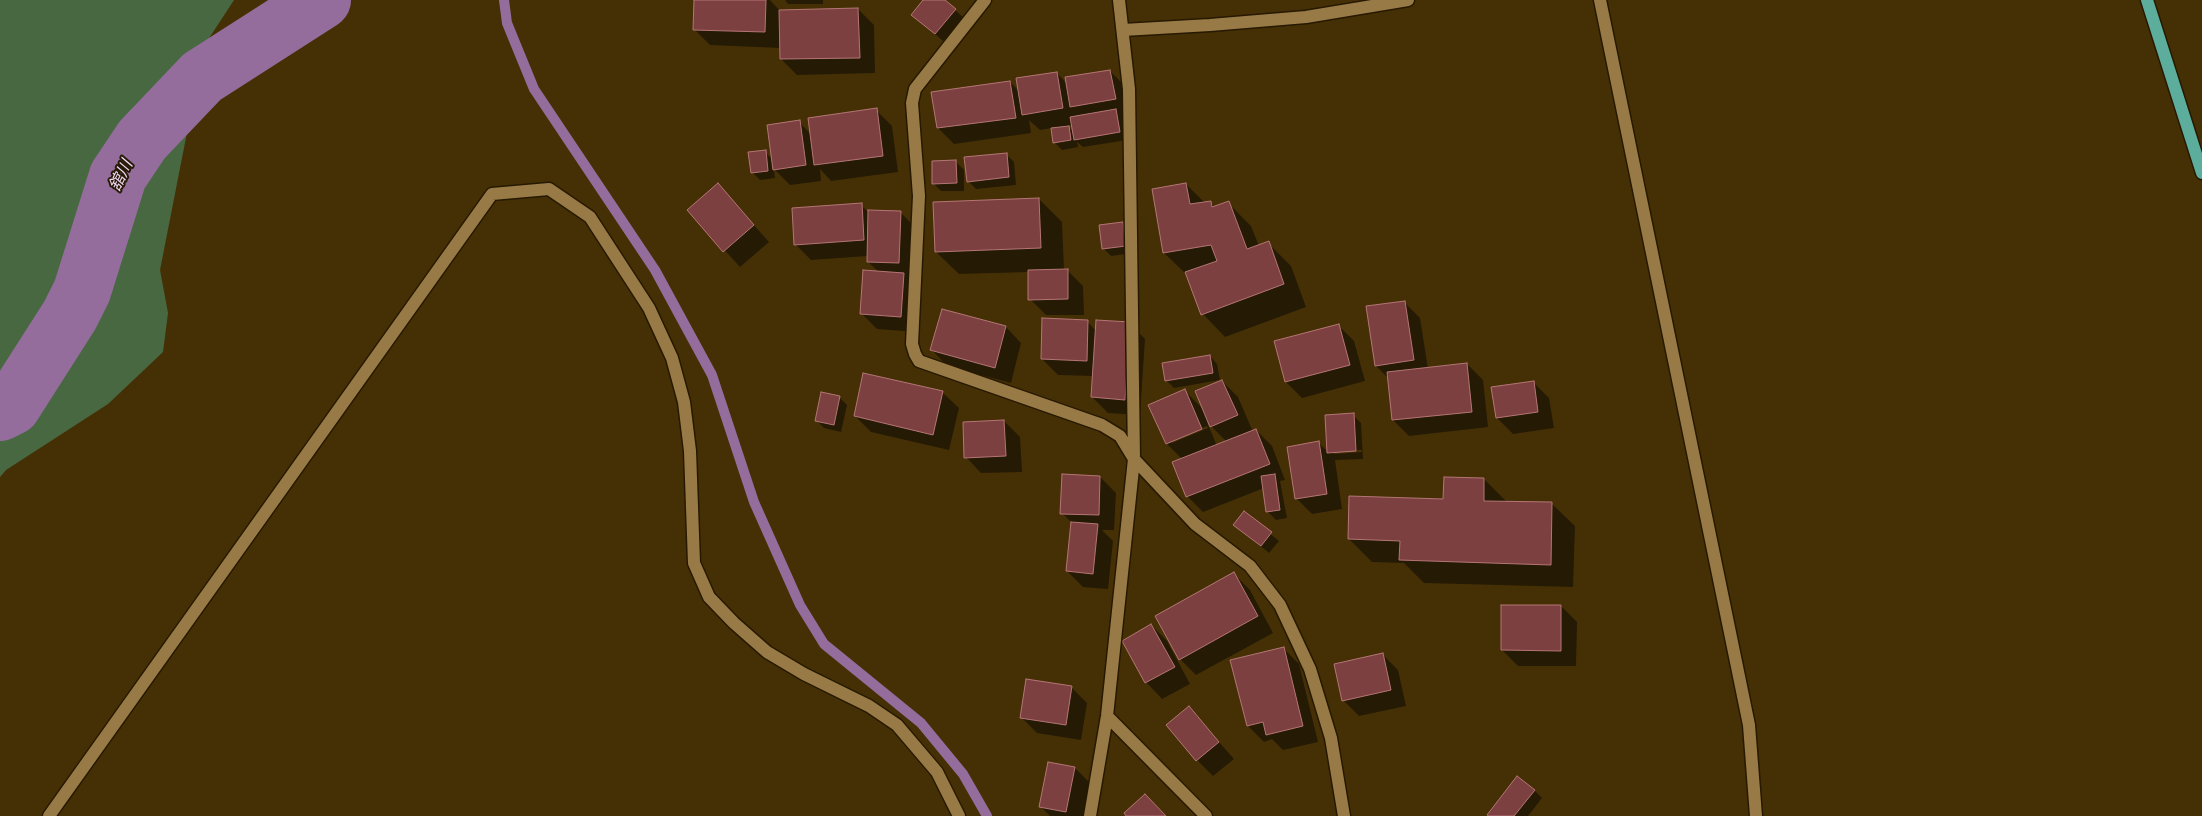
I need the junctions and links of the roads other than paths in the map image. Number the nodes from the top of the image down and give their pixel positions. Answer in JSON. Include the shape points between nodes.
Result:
{"nodes":[{"id":1,"x":985,"y":0,"type":"edge"},
{"id":2,"x":1119,"y":0,"type":"edge"},
{"id":3,"x":1408,"y":0,"type":"edge"},
{"id":4,"x":1600,"y":0,"type":"edge"},
{"id":5,"x":2147,"y":0,"type":"edge"},
{"id":6,"x":1123,"y":30,"type":"junction"},
{"id":7,"x":2202,"y":173,"type":"edge"},
{"id":8,"x":1134,"y":459,"type":"junction"},
{"id":9,"x":1108,"y":716,"type":"junction"},
{"id":10,"x":49,"y":816,"type":"edge"},
{"id":11,"x":959,"y":816,"type":"edge"},
{"id":12,"x":1090,"y":816,"type":"edge"},
{"id":13,"x":1206,"y":816,"type":"edge"},
{"id":14,"x":1344,"y":816,"type":"edge"},
{"id":15,"x":1756,"y":816,"type":"edge"}],
"edges":[{"from":1,"to":8,"type":"street","via":[[915,89],[912,102],[919,196],[912,344],[915,354],[919,361],[1102,425],[1120,436]]},
{"from":2,"to":6,"type":"street"},
{"from":3,"to":6,"type":"street","via":[[1306,17]]},
{"from":4,"to":15,"type":"street","via":[[1748,725]]},
{"from":5,"to":7,"type":"main road"},
{"from":6,"to":8,"type":"street","via":[[1129,89]]},
{"from":8,"to":9,"type":"street"},
{"from":8,"to":14,"type":"street","via":[[1196,524],[1250,566],[1280,605],[1310,669],[1331,738]]},
{"from":9,"to":12,"type":"street"},
{"from":9,"to":13,"type":"street"},
{"from":10,"to":11,"type":"street","via":[[492,194],[549,189],[590,217],[649,308],[672,358],[684,402],[689,441],[694,563],[709,597],[767,652],[869,706],[897,725],[936,772]]}]}
